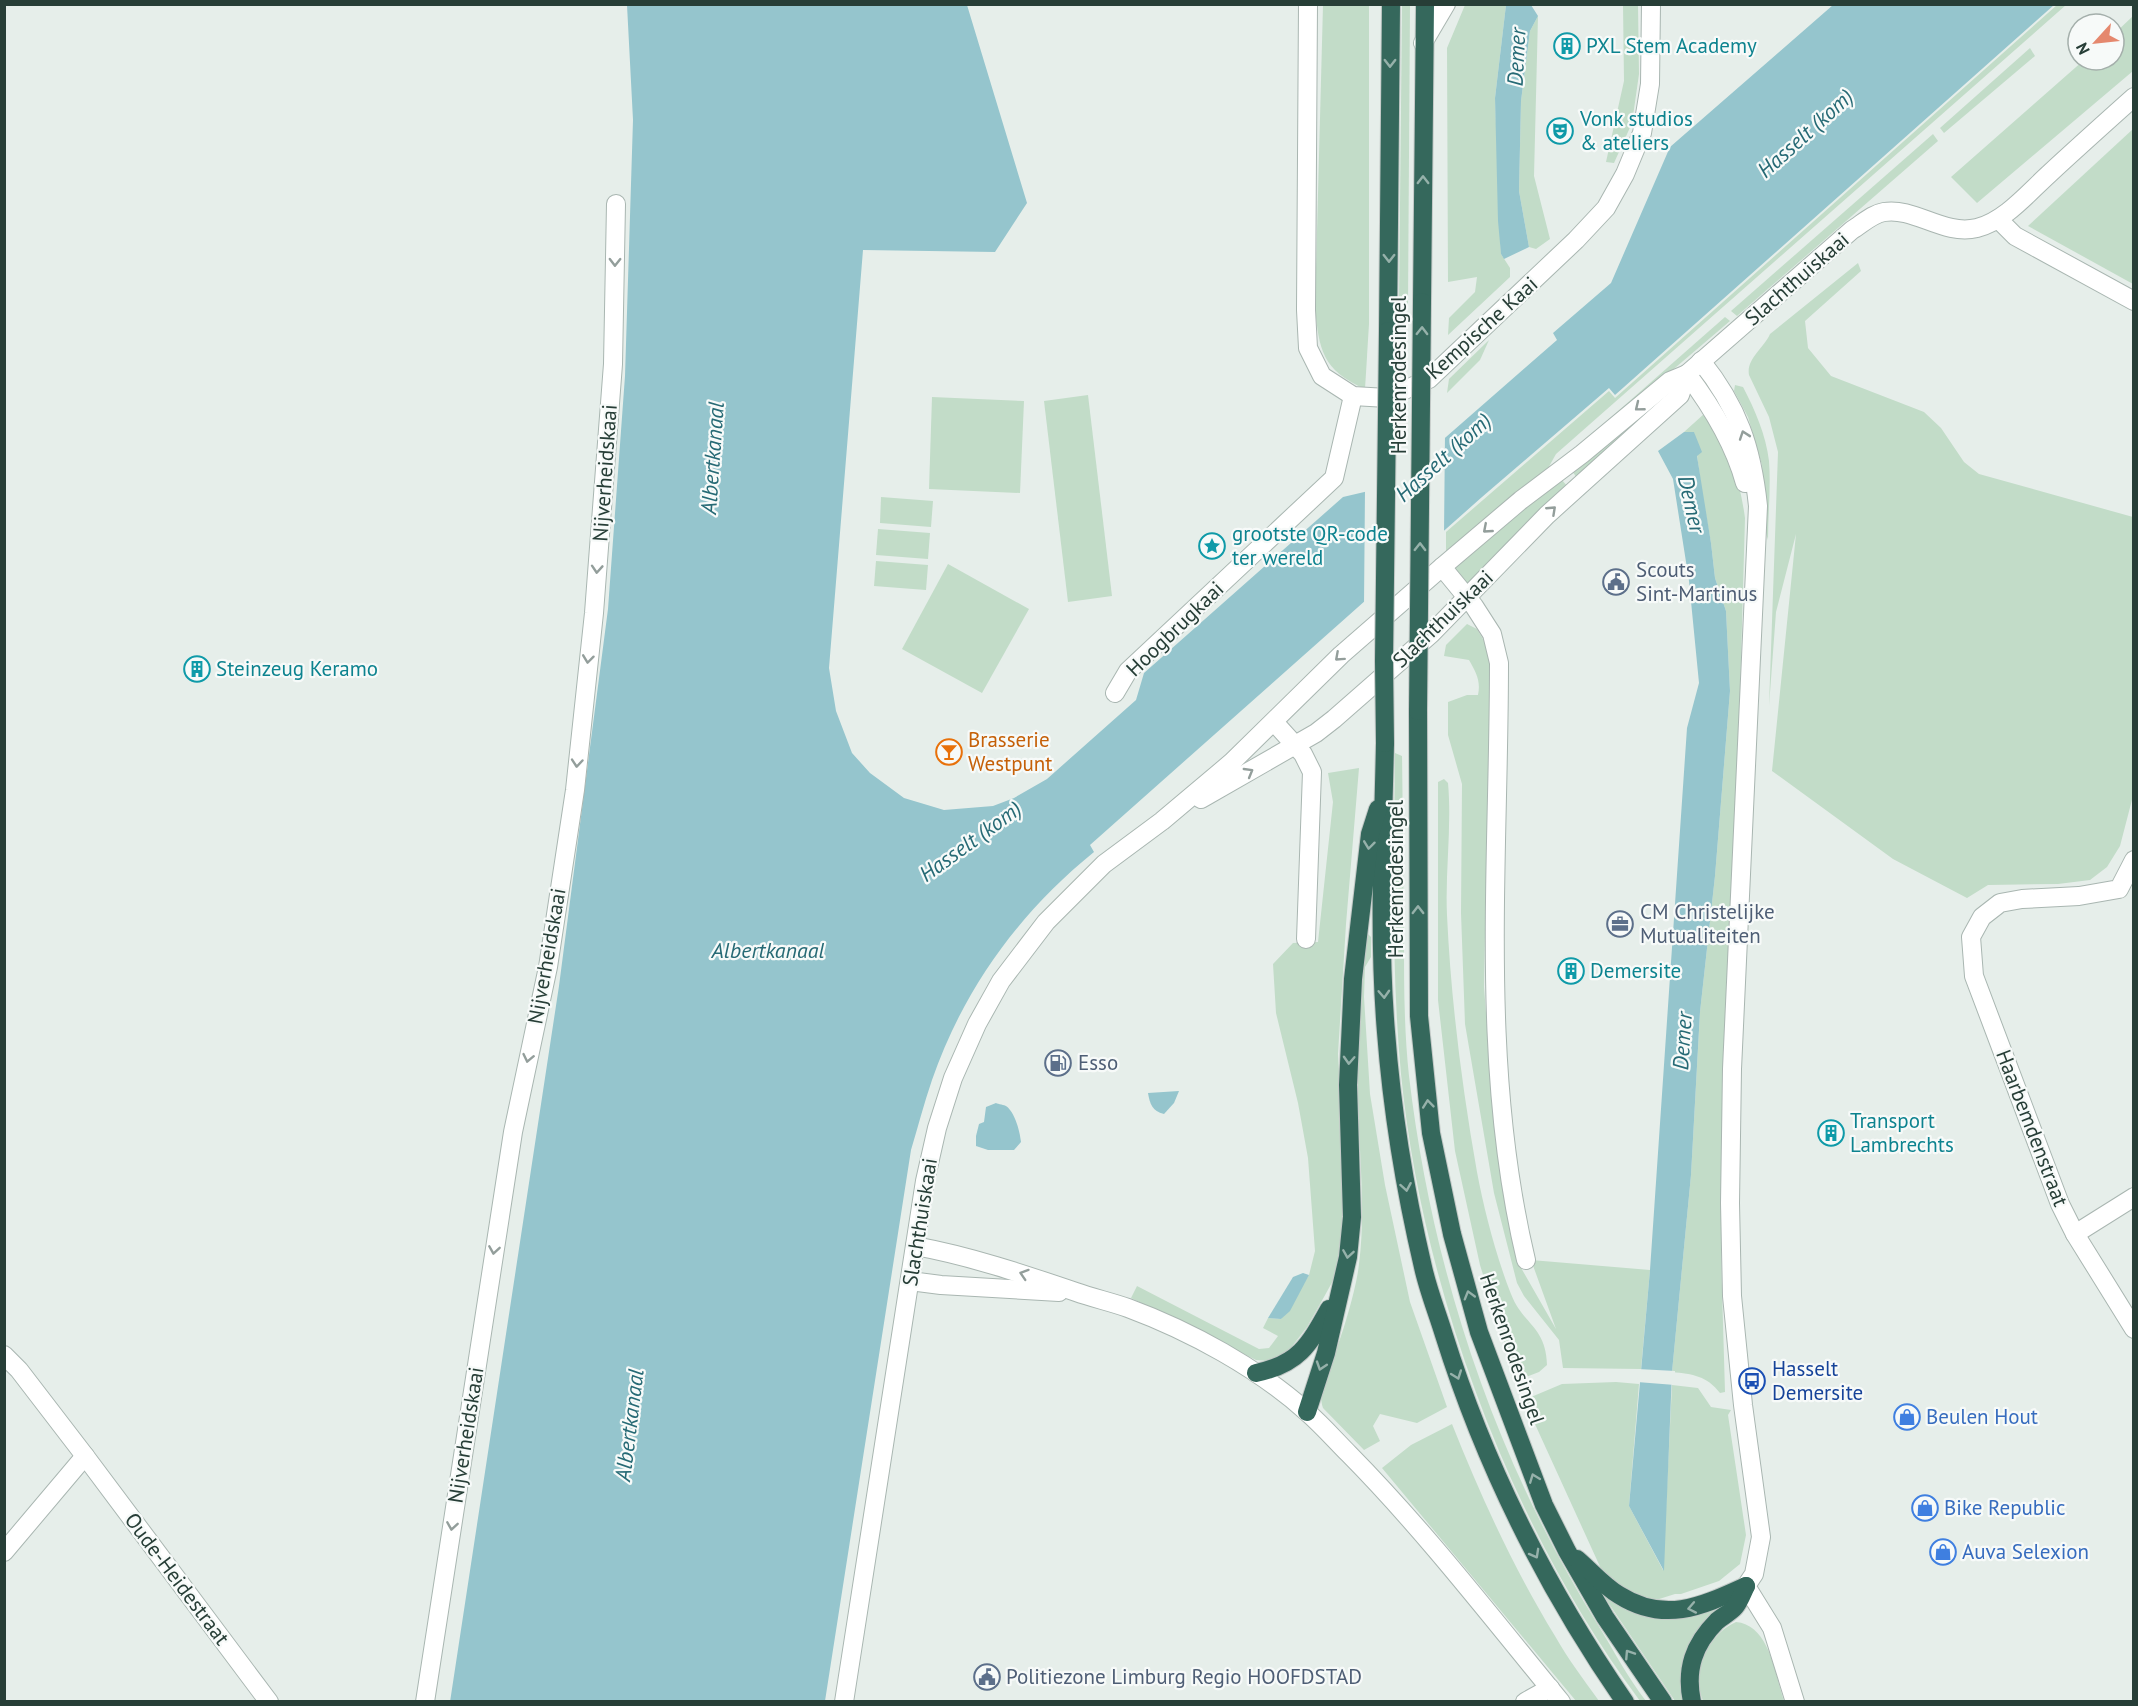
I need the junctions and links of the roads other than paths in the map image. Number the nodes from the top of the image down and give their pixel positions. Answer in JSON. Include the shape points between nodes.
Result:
{"nodes":[{"id":1,"x":1308,"y":4,"type":"edge"},
{"id":2,"x":1391,"y":4,"type":"edge"},
{"id":3,"x":1425,"y":4,"type":"edge"},
{"id":4,"x":1446,"y":4,"type":"edge"},
{"id":5,"x":1652,"y":4,"type":"edge"},
{"id":6,"x":1423,"y":43,"type":"junction"},
{"id":7,"x":2133,"y":97,"type":"edge"},
{"id":8,"x":616,"y":204,"type":"dead end"},
{"id":9,"x":1998,"y":219,"type":"junction"},
{"id":10,"x":2133,"y":301,"type":"edge"},
{"id":11,"x":1701,"y":361,"type":"junction"},
{"id":12,"x":1687,"y":374,"type":"junction"},
{"id":13,"x":1353,"y":396,"type":"junction"},
{"id":14,"x":1756,"y":534,"type":"junction"},
{"id":15,"x":1443,"y":567,"type":"junction"},
{"id":16,"x":1468,"y":597,"type":"junction"},
{"id":17,"x":1114,"y":693,"type":"dead end"},
{"id":18,"x":1274,"y":722,"type":"junction"},
{"id":19,"x":1295,"y":745,"type":"junction"},
{"id":20,"x":1384,"y":788,"type":"junction"},
{"id":21,"x":1162,"y":821,"type":"junction"},
{"id":22,"x":2133,"y":860,"type":"edge"},
{"id":23,"x":2126,"y":890,"type":"edge"},
{"id":24,"x":1306,"y":939,"type":"dead end"},
{"id":25,"x":2133,"y":1197,"type":"edge"},
{"id":26,"x":2075,"y":1234,"type":"junction"},
{"id":27,"x":915,"y":1246,"type":"junction"},
{"id":28,"x":1527,"y":1260,"type":"dead end"},
{"id":29,"x":910,"y":1281,"type":"junction"},
{"id":30,"x":1340,"y":1289,"type":"junction"},
{"id":31,"x":1079,"y":1293,"type":"junction"},
{"id":32,"x":2133,"y":1329,"type":"edge"},
{"id":33,"x":4,"y":1355,"type":"edge"},
{"id":34,"x":1256,"y":1373,"type":"junction"},
{"id":35,"x":1307,"y":1412,"type":"junction"},
{"id":36,"x":86,"y":1456,"type":"junction"},
{"id":37,"x":1567,"y":1551,"type":"junction"},
{"id":38,"x":4,"y":1552,"type":"edge"},
{"id":39,"x":1746,"y":1586,"type":"junction"},
{"id":40,"x":1556,"y":1695,"type":"edge"},
{"id":41,"x":268,"y":1701,"type":"edge"},
{"id":42,"x":425,"y":1701,"type":"edge"},
{"id":43,"x":844,"y":1701,"type":"edge"},
{"id":44,"x":1525,"y":1701,"type":"edge"},
{"id":45,"x":1625,"y":1701,"type":"edge"},
{"id":46,"x":1663,"y":1701,"type":"edge"},
{"id":47,"x":1692,"y":1701,"type":"edge"},
{"id":48,"x":1795,"y":1701,"type":"edge"}],
"edges":[{"from":1,"to":13,"type":"street","name":"Kempische Kaai","via":[[1308,348],[1322,376]]},
{"from":2,"to":20,"type":"highway","name":"Herkenrodesingel","one_way":true,"bridge":true},
{"from":3,"to":6,"type":"highway","name":"Herkenrodesingel"},
{"from":4,"to":6,"type":"street"},
{"from":5,"to":13,"type":"street","name":"Kempische Kaai","via":[[1650,84],[1642,133],[1606,208],[1429,379],[1387,398]]},
{"from":37,"to":6,"type":"highway","name":"Herkenrodesingel","one_way":true,"bridge":true,"via":[[1544,1505],[1479,1332],[1452,1234],[1431,1133],[1419,1016]]},
{"from":7,"to":9,"type":"street"},
{"from":8,"to":42,"type":"street","name":"Nijverheidskaai","one_way":true,"via":[[613,364],[594,614],[575,790],[548,967],[513,1132]]},
{"from":9,"to":10,"type":"street","via":[[2015,236]]},
{"from":9,"to":11,"type":"street","name":"Slachthuiskaai","via":[[1961,230],[1896,212],[1882,212],[1852,230]]},
{"from":11,"to":12,"type":"street","name":"Slachthuiskaai"},
{"from":14,"to":11,"type":"street","one_way":true,"via":[[1754,467],[1742,428],[1724,392]]},
{"from":12,"to":14,"type":"street","via":[[1736,455]]},
{"from":12,"to":15,"type":"street","name":"Slachthuiskaai","one_way":true,"via":[[1670,381]]},
{"from":16,"to":12,"type":"street","name":"Slachthuiskaai","one_way":true,"via":[[1547,515],[1680,395]]},
{"from":13,"to":17,"type":"street","name":"Hoogbrugkaai","via":[[1334,478],[1128,671]]},
{"from":14,"to":39,"type":"street","via":[[1730,1203],[1732,1296],[1761,1538],[1754,1574]]},
{"from":15,"to":16,"type":"street","name":"Herkenrodesingel"},
{"from":15,"to":18,"type":"street","name":"Slachthuiskaai","one_way":true,"via":[[1341,655]]},
{"from":16,"to":19,"type":"street","name":"Slachthuiskaai","via":[[1361,696]]},
{"from":16,"to":28,"type":"street","name":"Herkenrodesingel","via":[[1492,634],[1499,663],[1495,1032],[1502,1115]]},
{"from":18,"to":19,"type":"street"},
{"from":18,"to":21,"type":"street","name":"Slachthuiskaai"},
{"from":21,"to":19,"type":"street","name":"Slachthuiskaai","one_way":true},
{"from":19,"to":24,"type":"street","via":[[1312,772]]},
{"from":20,"to":30,"type":"highway","one_way":true,"via":[[1370,834],[1353,979],[1348,1085],[1352,1217]]},
{"from":20,"to":45,"type":"highway","name":"Herkenrodesingel","one_way":true,"via":[[1382,949],[1386,1031],[1406,1189],[1424,1270],[1486,1451],[1527,1540],[1586,1645]]},
{"from":21,"to":27,"type":"street","name":"Slachthuiskaai","via":[[1080,886],[1046,922],[1001,981],[952,1078],[926,1177]]},
{"from":22,"to":23,"type":"street"},
{"from":23,"to":26,"type":"street","name":"Haarbemdenstraat","via":[[2000,903],[1982,917],[1971,937],[1974,976],[2060,1204]]},
{"from":25,"to":26,"type":"street"},
{"from":26,"to":32,"type":"street","name":"Haarbemdenstraat"},
{"from":27,"to":29,"type":"street","name":"Slachthuiskaai"},
{"from":31,"to":27,"type":"street","one_way":true,"via":[[1020,1272]]},
{"from":29,"to":31,"type":"street"},
{"from":29,"to":43,"type":"street","name":"Slachthuiskaai"},
{"from":30,"to":34,"type":"highway","via":[[1318,1330],[1294,1360]]},
{"from":30,"to":35,"type":"highway","one_way":true,"via":[[1326,1353]]},
{"from":31,"to":34,"type":"street","via":[[1128,1308],[1214,1346]]},
{"from":33,"to":36,"type":"street","name":"Oude-Heidestraat"},
{"from":34,"to":35,"type":"street"},
{"from":35,"to":40,"type":"street","via":[[1430,1542]]},
{"from":36,"to":38,"type":"street"},
{"from":36,"to":41,"type":"street","name":"Oude-Heidestraat"},
{"from":39,"to":37,"type":"highway","one_way":true,"via":[[1701,1606],[1662,1610],[1636,1604],[1617,1594]]},
{"from":46,"to":37,"type":"highway","name":"Herkenrodesingel","one_way":true,"via":[[1605,1617]]},
{"from":39,"to":47,"type":"highway","via":[[1735,1607],[1696,1647],[1690,1669]]},
{"from":39,"to":48,"type":"street","via":[[1772,1628]]},
{"from":40,"to":44,"type":"street"}]}
